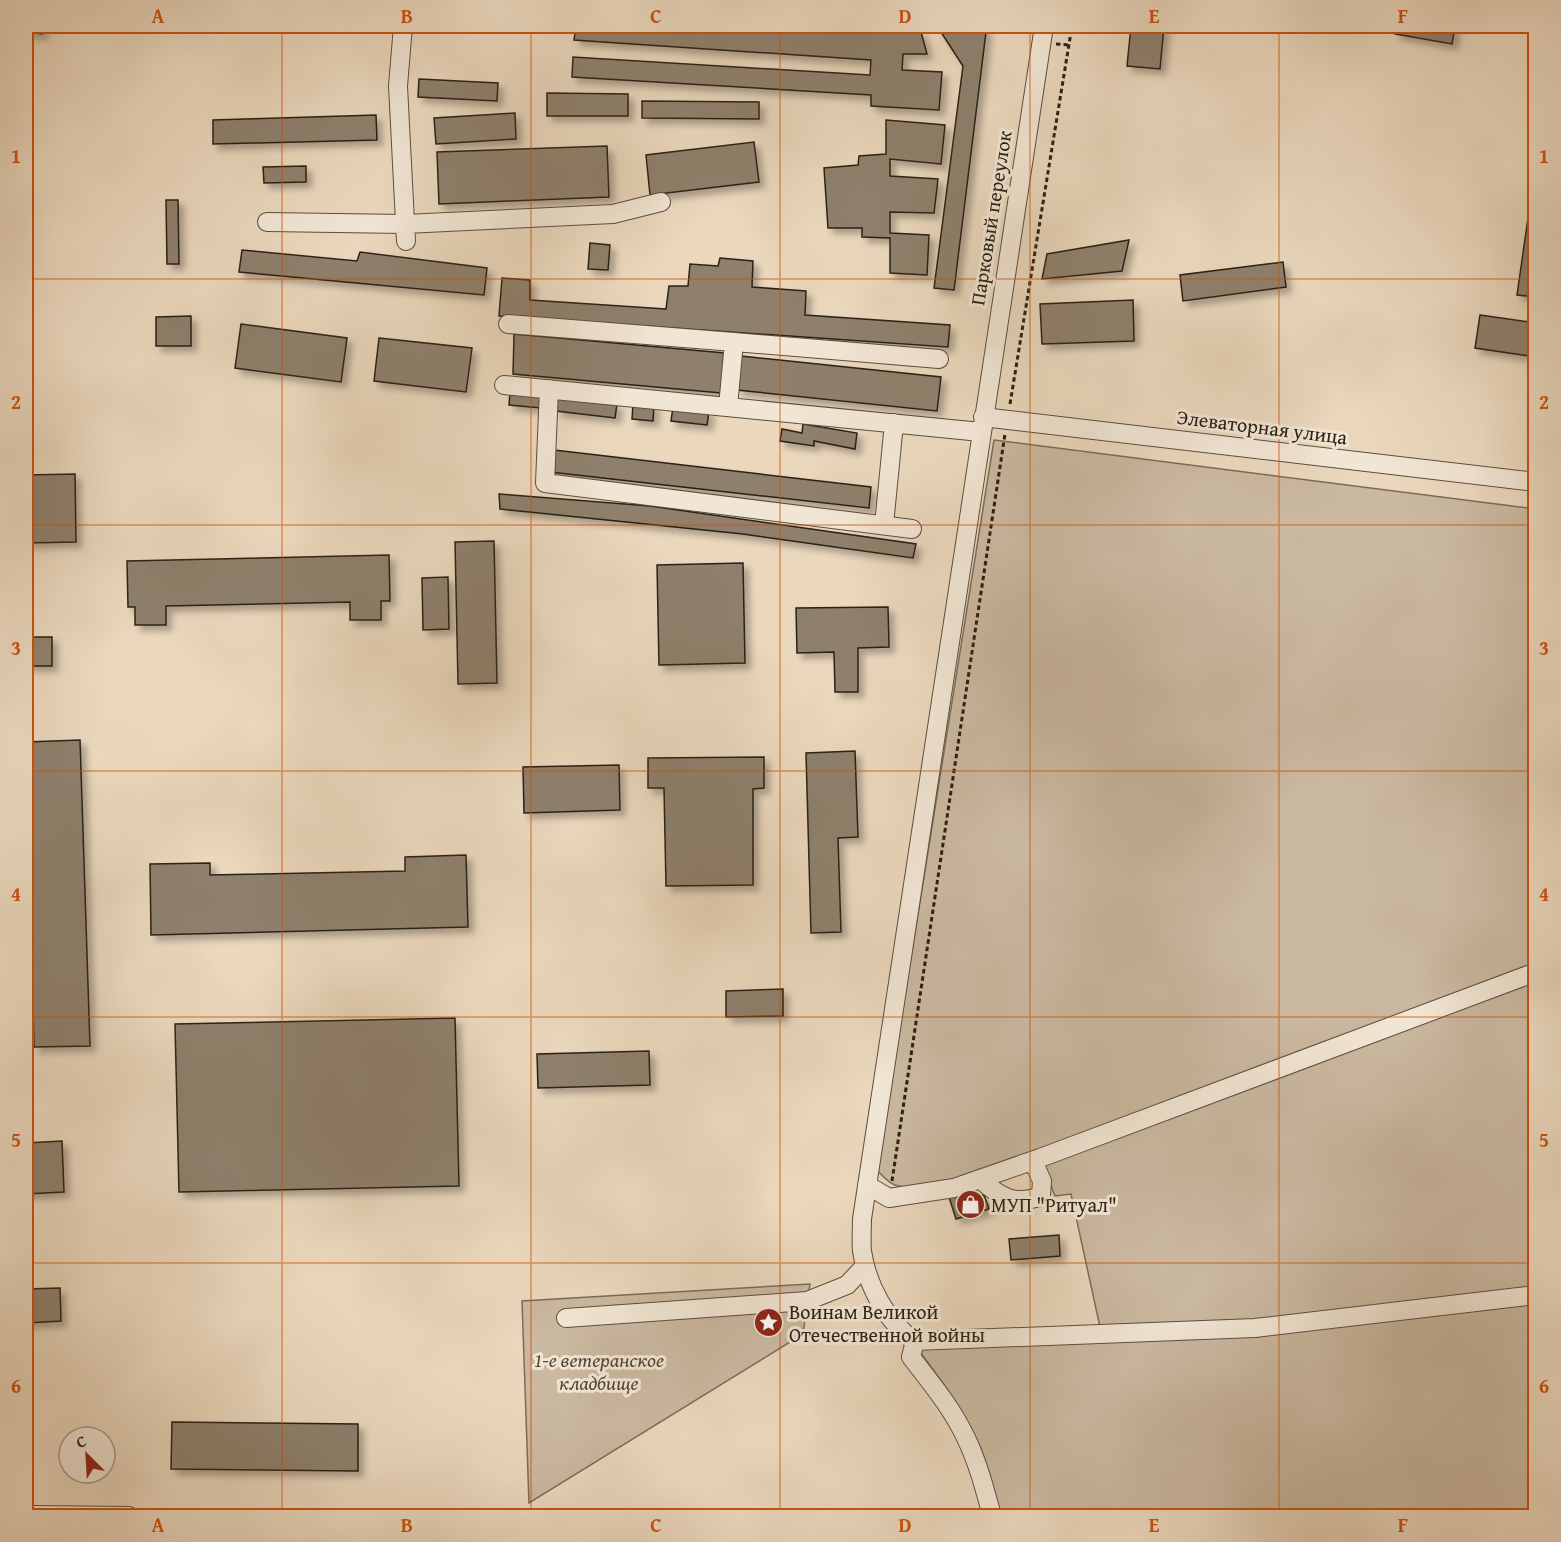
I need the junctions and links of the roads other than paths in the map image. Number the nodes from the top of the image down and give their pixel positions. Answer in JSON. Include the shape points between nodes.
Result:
{"nodes":[{"id":1,"x":403,"y":26,"type":"edge"},
{"id":2,"x":1044,"y":26,"type":"edge"},
{"id":3,"x":660,"y":202,"type":"dead end"},
{"id":4,"x":267,"y":222,"type":"dead end"},
{"id":5,"x":406,"y":233,"type":"junction"},
{"id":6,"x":508,"y":324,"type":"dead end"},
{"id":7,"x":734,"y":342,"type":"junction"},
{"id":8,"x":939,"y":359,"type":"dead end"},
{"id":9,"x":504,"y":385,"type":"dead end"},
{"id":10,"x":549,"y":389,"type":"junction"},
{"id":11,"x":728,"y":407,"type":"junction"},
{"id":12,"x":894,"y":423,"type":"junction"},
{"id":13,"x":982,"y":424,"type":"junction"},
{"id":14,"x":1536,"y":482,"type":"edge"},
{"id":15,"x":884,"y":525,"type":"junction"},
{"id":16,"x":912,"y":529,"type":"dead end"},
{"id":17,"x":1536,"y":972,"type":"edge"},
{"id":18,"x":1033,"y":1161,"type":"junction"},
{"id":19,"x":980,"y":1179,"type":"junction"},
{"id":20,"x":867,"y":1185,"type":"junction"},
{"id":21,"x":865,"y":1266,"type":"junction"},
{"id":22,"x":1536,"y":1295,"type":"edge"},
{"id":23,"x":566,"y":1318,"type":"dead end"},
{"id":24,"x":915,"y":1341,"type":"junction"},
{"id":25,"x":31,"y":1516,"type":"edge"},
{"id":26,"x":129,"y":1516,"type":"edge"},
{"id":27,"x":992,"y":1516,"type":"edge"}],
"edges":[{"from":1,"to":5,"type":"street","via":[[398,86]]},
{"from":2,"to":13,"type":"street","name":"Парковый переулок"},
{"from":3,"to":5,"type":"street","via":[[613,214]]},
{"from":4,"to":5,"type":"street"},
{"from":6,"to":7,"type":"street"},
{"from":7,"to":8,"type":"street"},
{"from":7,"to":11,"type":"street"},
{"from":9,"to":10,"type":"street","name":"Элеваторная улица"},
{"from":10,"to":11,"type":"street","name":"Элеваторная улица"},
{"from":10,"to":15,"type":"street","via":[[545,483]]},
{"from":11,"to":12,"type":"street","name":"Элеваторная улица"},
{"from":12,"to":13,"type":"street","name":"Элеваторная улица"},
{"from":12,"to":15,"type":"street"},
{"from":13,"to":14,"type":"street","name":"Элеваторная улица","via":[[1007,420]]},
{"from":13,"to":20,"type":"street","name":"Парковый переулок"},
{"from":15,"to":16,"type":"street"},
{"from":17,"to":18,"type":"street"},
{"from":18,"to":19,"type":"street"},
{"from":18,"to":19,"type":"street","via":[[1042,1181],[1041,1196],[1026,1202],[997,1195]]},
{"from":19,"to":20,"type":"street","via":[[954,1188],[890,1198]]},
{"from":20,"to":21,"type":"street","name":"Парковый переулок","via":[[862,1219]]},
{"from":21,"to":23,"type":"street","via":[[847,1285],[807,1301]]},
{"from":21,"to":24,"type":"street","name":"Парковый переулок","via":[[882,1308]]},
{"from":22,"to":24,"type":"street","via":[[1255,1328]]},
{"from":24,"to":27,"type":"street","via":[[911,1357],[966,1438]]},
{"from":25,"to":26,"type":"street"}]}
